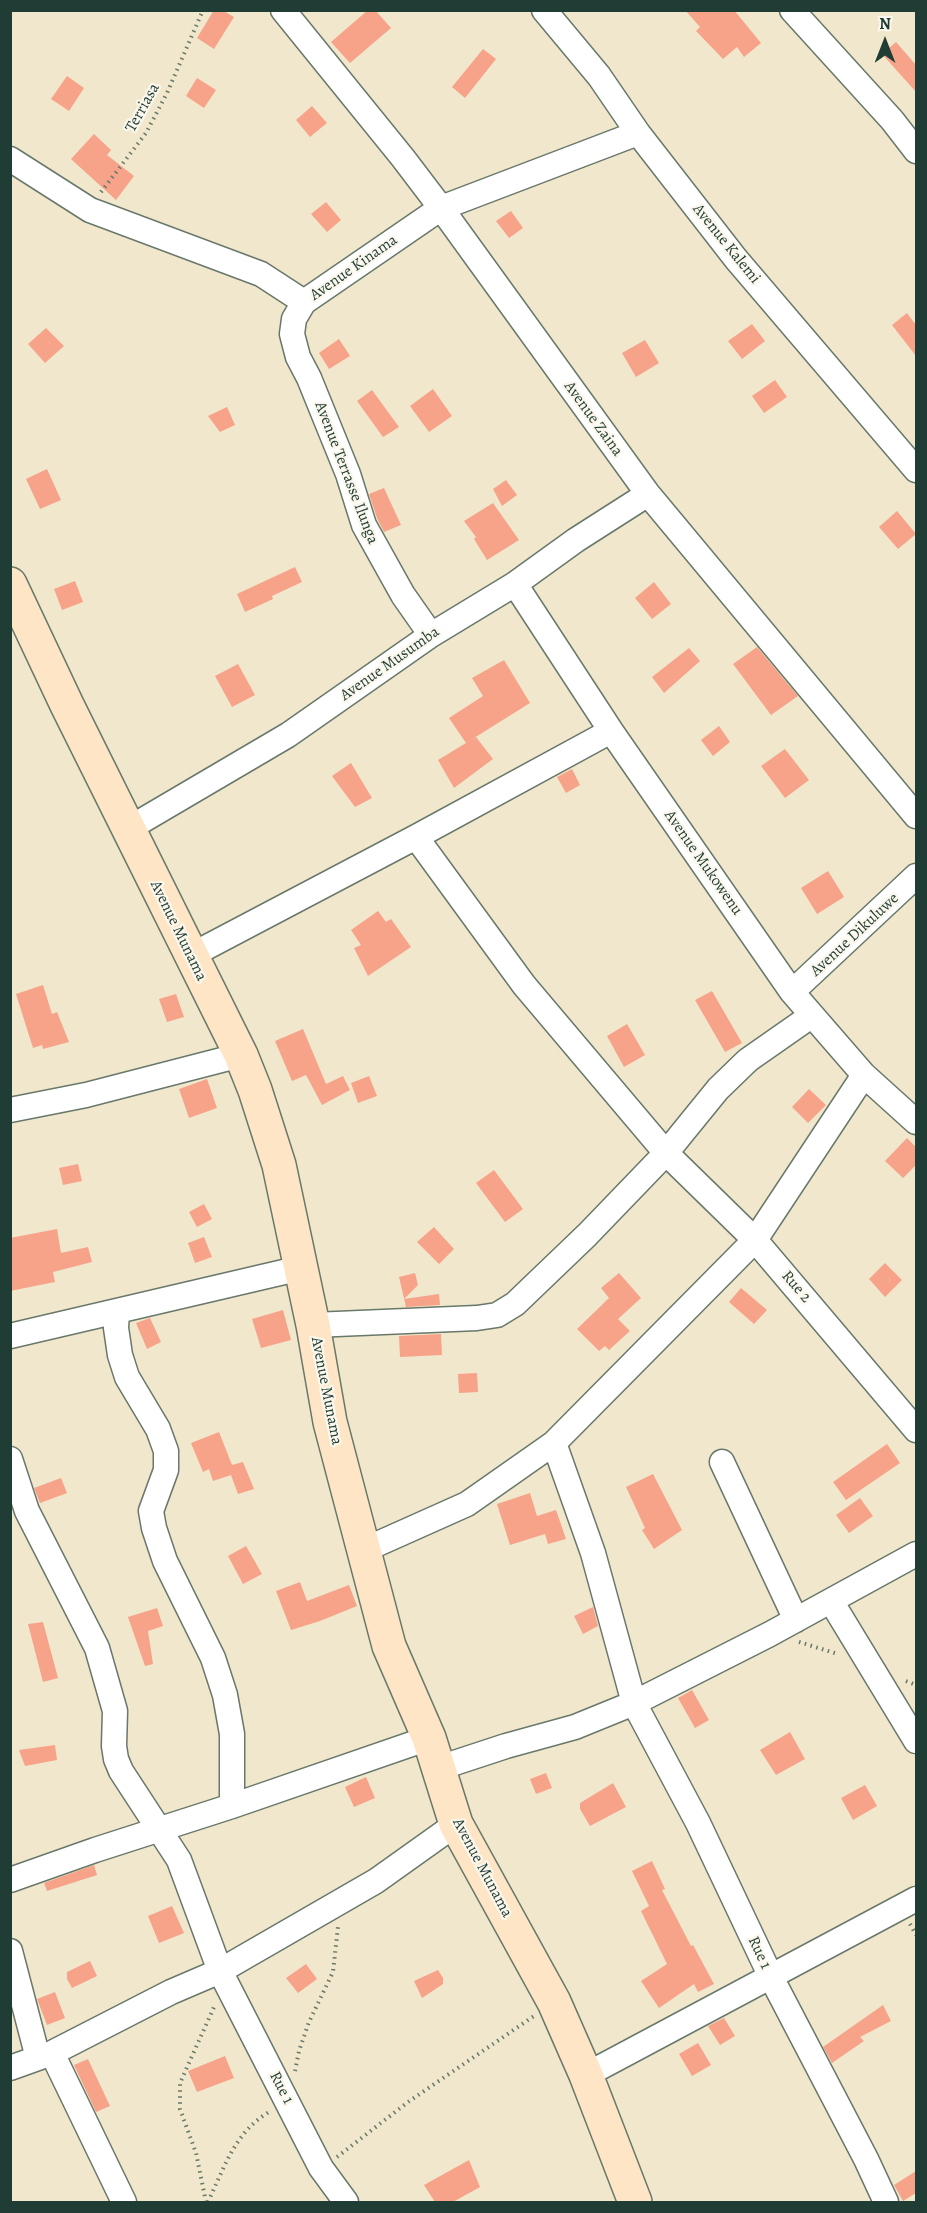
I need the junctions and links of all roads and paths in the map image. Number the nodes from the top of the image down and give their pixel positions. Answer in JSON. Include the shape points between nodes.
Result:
{"nodes":[{"id":1,"x":203,"y":10,"type":"edge"},
{"id":2,"x":283,"y":10,"type":"edge"},
{"id":3,"x":544,"y":10,"type":"edge"},
{"id":4,"x":799,"y":19,"type":"edge"},
{"id":5,"x":638,"y":133,"type":"junction"},
{"id":6,"x":916,"y":151,"type":"edge"},
{"id":7,"x":10,"y":159,"type":"edge"},
{"id":8,"x":441,"y":208,"type":"junction"},
{"id":9,"x":90,"y":210,"type":"junction"},
{"id":10,"x":304,"y":302,"type":"junction"},
{"id":11,"x":916,"y":470,"type":"edge"},
{"id":12,"x":648,"y":494,"type":"junction"},
{"id":13,"x":10,"y":584,"type":"edge"},
{"id":14,"x":515,"y":584,"type":"junction"},
{"id":15,"x":431,"y":635,"type":"junction"},
{"id":16,"x":611,"y":731,"type":"junction"},
{"id":17,"x":916,"y":816,"type":"edge"},
{"id":18,"x":128,"y":830,"type":"junction"},
{"id":19,"x":416,"y":837,"type":"junction"},
{"id":20,"x":916,"y":876,"type":"edge"},
{"id":21,"x":190,"y":956,"type":"junction"},
{"id":22,"x":792,"y":992,"type":"junction"},
{"id":23,"x":811,"y":1016,"type":"junction"},
{"id":24,"x":241,"y":1055,"type":"junction"},
{"id":25,"x":864,"y":1075,"type":"junction"},
{"id":26,"x":10,"y":1110,"type":"edge"},
{"id":27,"x":916,"y":1122,"type":"edge"},
{"id":28,"x":666,"y":1153,"type":"junction"},
{"id":29,"x":754,"y":1240,"type":"junction"},
{"id":30,"x":301,"y":1268,"type":"junction"},
{"id":31,"x":117,"y":1312,"type":"junction"},
{"id":32,"x":313,"y":1325,"type":"junction"},
{"id":33,"x":10,"y":1336,"type":"edge"},
{"id":34,"x":916,"y":1430,"type":"edge"},
{"id":35,"x":554,"y":1443,"type":"junction"},
{"id":36,"x":10,"y":1459,"type":"edge"},
{"id":37,"x":722,"y":1462,"type":"dead end"},
{"id":38,"x":364,"y":1550,"type":"junction"},
{"id":39,"x":916,"y":1554,"type":"edge"},
{"id":40,"x":831,"y":1601,"type":"junction"},
{"id":41,"x":796,"y":1620,"type":"junction"},
{"id":42,"x":634,"y":1703,"type":"junction"},
{"id":43,"x":429,"y":1738,"type":"junction"},
{"id":44,"x":916,"y":1741,"type":"edge"},
{"id":45,"x":440,"y":1768,"type":"junction"},
{"id":46,"x":232,"y":1806,"type":"junction"},
{"id":47,"x":456,"y":1824,"type":"junction"},
{"id":48,"x":160,"y":1830,"type":"junction"},
{"id":49,"x":10,"y":1880,"type":"edge"},
{"id":50,"x":916,"y":1899,"type":"edge"},
{"id":51,"x":10,"y":1951,"type":"edge"},
{"id":52,"x":220,"y":1971,"type":"junction"},
{"id":53,"x":771,"y":1977,"type":"junction"},
{"id":54,"x":554,"y":2002,"type":"junction"},
{"id":55,"x":45,"y":2056,"type":"junction"},
{"id":56,"x":10,"y":2068,"type":"edge"},
{"id":57,"x":586,"y":2075,"type":"junction"},
{"id":58,"x":321,"y":2168,"type":"junction"},
{"id":59,"x":124,"y":2202,"type":"edge"},
{"id":60,"x":206,"y":2202,"type":"edge"},
{"id":61,"x":346,"y":2202,"type":"edge"},
{"id":62,"x":635,"y":2202,"type":"edge"},
{"id":63,"x":886,"y":2202,"type":"edge"}],
"edges":[{"from":1,"to":9,"type":"path","name":"Terriasa","via":[[146,133]]},
{"from":2,"to":8,"type":"street","name":"Avenue Zaina"},
{"from":3,"to":5,"type":"street","name":"Avenue Kalemi","via":[[599,76]]},
{"from":4,"to":6,"type":"street"},
{"from":5,"to":8,"type":"street","name":"Avenue Kinama"},
{"from":5,"to":11,"type":"street","name":"Avenue Kalemi","via":[[736,259]]},
{"from":7,"to":9,"type":"street","name":"Avenue Kinama"},
{"from":8,"to":10,"type":"street","name":"Avenue Kinama"},
{"from":8,"to":12,"type":"street","name":"Avenue Zaina"},
{"from":9,"to":10,"type":"street","name":"Avenue Kinama","via":[[261,274]]},
{"from":10,"to":15,"type":"street","name":"Avenue Terrasse Ilunga","via":[[294,319],[292,334],[298,357],[348,474],[364,525],[403,595]]},
{"from":12,"to":14,"type":"street","name":"Avenue Musumba"},
{"from":12,"to":17,"type":"street","name":"Avenue Zaina"},
{"from":13,"to":18,"type":"street","name":"Avenue Munama"},
{"from":14,"to":15,"type":"street","name":"Avenue Musumba"},
{"from":14,"to":16,"type":"street","name":"Avenue Mukowenu"},
{"from":15,"to":18,"type":"street","name":"Avenue Musumba","via":[[288,735]]},
{"from":16,"to":19,"type":"street"},
{"from":16,"to":22,"type":"street","name":"Avenue Mukowenu"},
{"from":18,"to":21,"type":"street","name":"Avenue Munama"},
{"from":19,"to":21,"type":"street"},
{"from":19,"to":28,"type":"street","name":"Rue 2","via":[[524,985]]},
{"from":20,"to":22,"type":"street","name":"Avenue Dikuluwe"},
{"from":21,"to":24,"type":"street","name":"Avenue Munama"},
{"from":22,"to":23,"type":"street","name":"Avenue Mukowenu"},
{"from":23,"to":25,"type":"street","name":"Avenue Mukowenu"},
{"from":23,"to":28,"type":"street","via":[[741,1067]]},
{"from":24,"to":26,"type":"street","via":[[86,1095]]},
{"from":24,"to":30,"type":"street","name":"Avenue Munama","via":[[279,1166]]},
{"from":25,"to":27,"type":"street","name":"Avenue Mukowenu"},
{"from":25,"to":29,"type":"street"},
{"from":28,"to":29,"type":"street","name":"Rue 2"},
{"from":28,"to":32,"type":"street","via":[[563,1258],[515,1304],[497,1315]]},
{"from":29,"to":34,"type":"street","name":"Rue 2"},
{"from":29,"to":35,"type":"street"},
{"from":30,"to":31,"type":"street"},
{"from":30,"to":32,"type":"street","name":"Avenue Munama"},
{"from":31,"to":33,"type":"street"},
{"from":31,"to":46,"type":"street","via":[[120,1355],[127,1377],[158,1429],[166,1451],[166,1470],[151,1511],[154,1528],[165,1561],[213,1658],[225,1695],[232,1734]]},
{"from":32,"to":38,"type":"street","name":"Avenue Munama","via":[[330,1422]]},
{"from":35,"to":38,"type":"street","via":[[467,1504]]},
{"from":35,"to":42,"type":"street","name":"Rue 1","via":[[593,1553]]},
{"from":36,"to":48,"type":"street","name":"Rue 1","via":[[27,1511],[97,1648],[115,1711],[116,1759],[130,1788]]},
{"from":37,"to":41,"type":"street"},
{"from":38,"to":43,"type":"street","name":"Avenue Munama","via":[[389,1646]]},
{"from":39,"to":40,"type":"street"},
{"from":40,"to":41,"type":"street"},
{"from":40,"to":44,"type":"street"},
{"from":41,"to":42,"type":"street"},
{"from":42,"to":45,"type":"street","via":[[575,1727]]},
{"from":42,"to":53,"type":"street","name":"Rue 1","via":[[698,1823]]},
{"from":43,"to":45,"type":"street","name":"Avenue Munama"},
{"from":43,"to":46,"type":"street"},
{"from":45,"to":47,"type":"street","name":"Avenue Munama"},
{"from":46,"to":48,"type":"street"},
{"from":47,"to":52,"type":"street","via":[[376,1881]]},
{"from":47,"to":54,"type":"street","name":"Avenue Munama"},
{"from":48,"to":49,"type":"street"},
{"from":48,"to":52,"type":"street","name":"Rue 1","via":[[179,1860]]},
{"from":50,"to":53,"type":"street"},
{"from":51,"to":55,"type":"street"},
{"from":52,"to":55,"type":"street"},
{"from":52,"to":58,"type":"street","name":"Rue 1"},
{"from":52,"to":60,"type":"path","via":[[219,1994],[180,2083],[180,2109],[196,2153]]},
{"from":53,"to":57,"type":"street"},
{"from":53,"to":63,"type":"street","name":"Rue 1"},
{"from":54,"to":57,"type":"street","name":"Avenue Munama"},
{"from":54,"to":58,"type":"path","via":[[408,2102]]},
{"from":55,"to":56,"type":"street"},
{"from":55,"to":59,"type":"street"},
{"from":57,"to":62,"type":"street","name":"Avenue Munama"},
{"from":58,"to":61,"type":"street","name":"Rue 1"}]}
